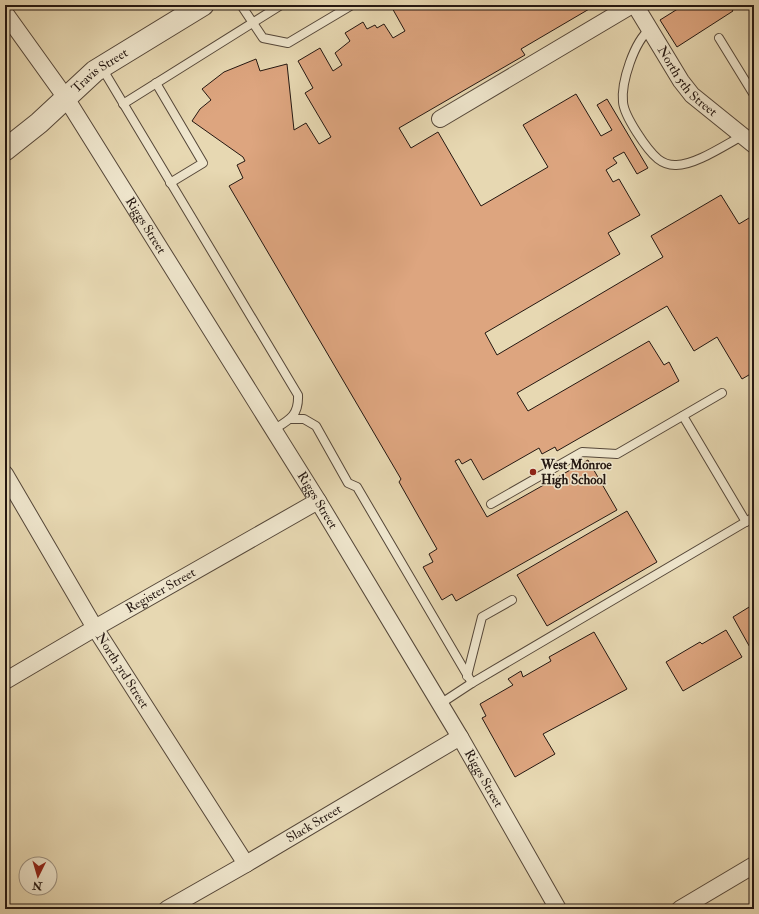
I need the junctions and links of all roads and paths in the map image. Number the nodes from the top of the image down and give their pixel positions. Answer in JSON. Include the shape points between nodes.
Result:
{"nodes":[{"id":1,"x":204,"y":5,"type":"edge"},
{"id":2,"x":241,"y":5,"type":"edge"},
{"id":3,"x":281,"y":5,"type":"edge"},
{"id":4,"x":352,"y":5,"type":"edge"},
{"id":5,"x":634,"y":5,"type":"edge"},
{"id":6,"x":5,"y":13,"type":"edge"},
{"id":7,"x":252,"y":22,"type":"junction"},
{"id":8,"x":650,"y":29,"type":"junction"},
{"id":9,"x":719,"y":38,"type":"dead end"},
{"id":10,"x":102,"y":67,"type":"junction"},
{"id":11,"x":156,"y":83,"type":"junction"},
{"id":12,"x":754,"y":95,"type":"edge"},
{"id":13,"x":66,"y":98,"type":"junction"},
{"id":14,"x":123,"y":104,"type":"junction"},
{"id":15,"x":440,"y":119,"type":"dead end"},
{"id":16,"x":748,"y":140,"type":"edge"},
{"id":17,"x":5,"y":150,"type":"edge"},
{"id":18,"x":170,"y":183,"type":"junction"},
{"id":19,"x":722,"y":393,"type":"dead end"},
{"id":20,"x":682,"y":416,"type":"junction"},
{"id":21,"x":291,"y":418,"type":"junction"},
{"id":22,"x":273,"y":430,"type":"junction"},
{"id":23,"x":5,"y":474,"type":"edge"},
{"id":24,"x":318,"y":501,"type":"junction"},
{"id":25,"x":491,"y":504,"type":"dead end"},
{"id":26,"x":754,"y":517,"type":"edge"},
{"id":27,"x":746,"y":522,"type":"junction"},
{"id":28,"x":512,"y":600,"type":"dead end"},
{"id":29,"x":95,"y":628,"type":"junction"},
{"id":30,"x":469,"y":679,"type":"junction"},
{"id":31,"x":5,"y":681,"type":"edge"},
{"id":32,"x":440,"y":704,"type":"junction"},
{"id":33,"x":460,"y":737,"type":"junction"},
{"id":34,"x":246,"y":864,"type":"junction"},
{"id":35,"x":754,"y":865,"type":"edge"},
{"id":36,"x":167,"y":909,"type":"edge"},
{"id":37,"x":558,"y":909,"type":"edge"},
{"id":38,"x":680,"y":909,"type":"edge"}],
"edges":[{"from":1,"to":10,"type":"street","name":"Travis Street"},
{"from":2,"to":7,"type":"lane"},
{"from":3,"to":7,"type":"lane"},
{"from":4,"to":7,"type":"lane","via":[[288,43],[263,38]]},
{"from":5,"to":8,"type":"street","name":"North 5th Street"},
{"from":5,"to":15,"type":"street"},
{"from":6,"to":13,"type":"street","name":"Riggs Street"},
{"from":7,"to":11,"type":"lane"},
{"from":8,"to":16,"type":"street","name":"North 5th Street","via":[[692,95]]},
{"from":8,"to":16,"type":"lane","via":[[637,44],[624,84],[623,100],[633,125],[653,154],[662,162],[683,164]]},
{"from":9,"to":12,"type":"lane"},
{"from":10,"to":13,"type":"street","name":"Travis Street"},
{"from":10,"to":14,"type":"lane"},
{"from":11,"to":14,"type":"lane"},
{"from":11,"to":18,"type":"lane","via":[[203,164]]},
{"from":13,"to":17,"type":"street","name":"Travis Street","via":[[39,124]]},
{"from":13,"to":22,"type":"street","name":"Riggs Street"},
{"from":14,"to":18,"type":"lane"},
{"from":18,"to":21,"type":"lane","via":[[298,395],[298,407]]},
{"from":19,"to":20,"type":"lane"},
{"from":20,"to":25,"type":"lane","via":[[617,454],[582,452]]},
{"from":20,"to":27,"type":"lane"},
{"from":21,"to":22,"type":"lane"},
{"from":21,"to":30,"type":"lane","via":[[304,419],[316,426],[348,483],[357,487]]},
{"from":22,"to":24,"type":"street","name":"Riggs Street"},
{"from":23,"to":29,"type":"street","name":"North 3rd Street"},
{"from":24,"to":29,"type":"street","name":"Register Street"},
{"from":24,"to":32,"type":"street","name":"Riggs Street"},
{"from":26,"to":27,"type":"lane"},
{"from":27,"to":30,"type":"lane"},
{"from":28,"to":30,"type":"lane","via":[[482,617]]},
{"from":29,"to":31,"type":"street","name":"Register Street"},
{"from":29,"to":34,"type":"street","name":"North 3rd Street"},
{"from":30,"to":32,"type":"lane"},
{"from":32,"to":33,"type":"street","name":"Riggs Street"},
{"from":33,"to":34,"type":"street","name":"Slack Street"},
{"from":33,"to":37,"type":"street","name":"Riggs Street"},
{"from":34,"to":36,"type":"street","name":"Slack Street"},
{"from":35,"to":38,"type":"street"}]}
